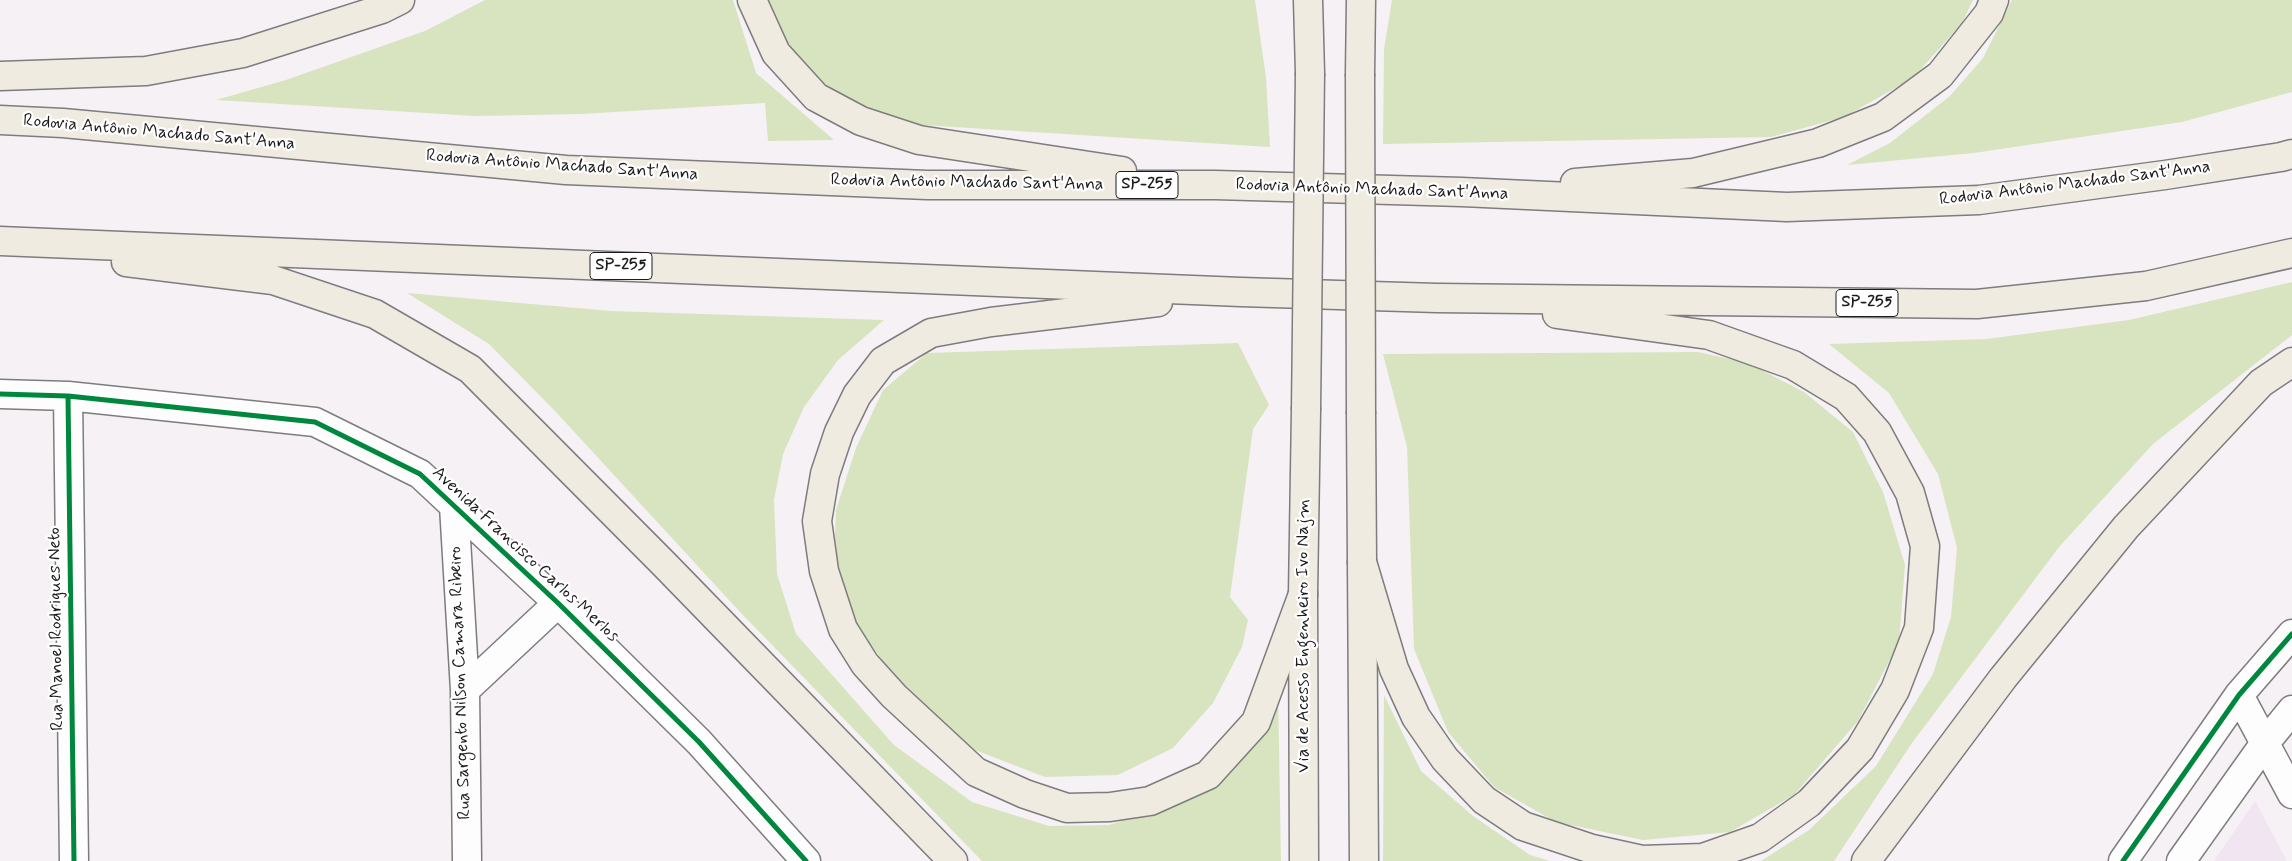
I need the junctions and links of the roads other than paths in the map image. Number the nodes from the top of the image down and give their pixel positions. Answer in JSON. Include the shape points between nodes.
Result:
{"nodes":[{"id":1,"x":400,"y":0,"type":"edge"},
{"id":2,"x":752,"y":0,"type":"edge"},
{"id":3,"x":1308,"y":0,"type":"edge"},
{"id":4,"x":1361,"y":0,"type":"edge"},
{"id":5,"x":1994,"y":0,"type":"edge"},
{"id":6,"x":0,"y":76,"type":"edge"},
{"id":7,"x":0,"y":120,"type":"edge"},
{"id":8,"x":2292,"y":154,"type":"edge"},
{"id":9,"x":1215,"y":184,"type":"junction"},
{"id":10,"x":1462,"y":192,"type":"junction"},
{"id":11,"x":0,"y":240,"type":"edge"},
{"id":12,"x":0,"y":247,"type":"edge"},
{"id":13,"x":2292,"y":253,"type":"edge"},
{"id":14,"x":1241,"y":292,"type":"junction"},
{"id":15,"x":1437,"y":298,"type":"junction"},
{"id":16,"x":2292,"y":362,"type":"edge"},
{"id":17,"x":0,"y":394,"type":"edge"},
{"id":18,"x":68,"y":396,"type":"junction"},
{"id":19,"x":454,"y":506,"type":"junction"},
{"id":20,"x":1362,"y":562,"type":"junction"},
{"id":21,"x":1303,"y":594,"type":"junction"},
{"id":22,"x":558,"y":603,"type":"junction"},
{"id":23,"x":2292,"y":634,"type":"edge"},
{"id":24,"x":465,"y":690,"type":"junction"},
{"id":25,"x":2239,"y":695,"type":"junction"},
{"id":26,"x":2292,"y":710,"type":"edge"},
{"id":27,"x":2265,"y":742,"type":"junction"},
{"id":28,"x":2292,"y":794,"type":"edge"},
{"id":29,"x":74,"y":861,"type":"edge"},
{"id":30,"x":466,"y":861,"type":"edge"},
{"id":31,"x":806,"y":861,"type":"edge"},
{"id":32,"x":953,"y":861,"type":"edge"},
{"id":33,"x":1304,"y":861,"type":"edge"},
{"id":34,"x":1364,"y":861,"type":"edge"},
{"id":35,"x":1866,"y":861,"type":"edge"},
{"id":36,"x":2123,"y":861,"type":"edge"},
{"id":37,"x":2181,"y":861,"type":"edge"}],
"edges":[{"from":1,"to":6,"type":"main road","via":[[382,9],[243,53],[146,71]]},
{"from":2,"to":9,"type":"main road","via":[[776,53],[816,97],[861,121],[919,140]]},
{"from":3,"to":21,"type":"main road","name":"Via de Acesso Engenheiro Ivo Najm","bridge":true,"via":[[1310,73]]},
{"from":4,"to":20,"type":"main road","bridge":true},
{"from":5,"to":10,"type":"main road","via":[[1989,12],[1940,75],[1882,117],[1818,143],[1693,173]]},
{"from":7,"to":9,"type":"main road","name":"Rodovia Antônio Machado Sant'Anna","number":"SP-255","via":[[63,123],[566,170],[927,186]]},
{"from":8,"to":10,"type":"main road","name":"Rodovia Antônio Machado Sant'Anna","number":"SP-255","via":[[1979,200],[1787,207]]},
{"from":9,"to":10,"type":"main road","name":"Rodovia Antônio Machado Sant'Anna","number":"SP-255"},
{"from":11,"to":14,"type":"main road","number":"SP-255"},
{"from":12,"to":32,"type":"main road","via":[[273,280],[375,314],[470,369]]},
{"from":13,"to":15,"type":"main road","number":"SP-255","via":[[2146,286],[1977,304]]},
{"from":14,"to":15,"type":"main road","number":"SP-255"},
{"from":14,"to":21,"type":"main road","via":[[991,322],[931,333],[883,361],[857,395],[839,432],[825,474],[817,521],[824,572],[842,629],[865,664],[894,696],[976,772],[1067,808],[1110,808],[1150,801],[1208,775],[1256,722]]},
{"from":15,"to":20,"type":"main road","via":[[1709,334],[1793,365],[1846,397],[1877,432],[1910,493],[1925,546],[1919,628],[1895,690],[1860,749],[1809,803],[1760,838],[1703,858],[1642,860],[1592,849],[1524,826],[1484,800],[1445,759],[1416,717],[1394,669]]},
{"from":16,"to":35,"type":"main road","via":[[2261,383],[2126,527],[2003,678]]},
{"from":17,"to":18,"type":"street","name":"Avenida Francisco Carlos Merlos"},
{"from":18,"to":19,"type":"street","name":"Avenida Francisco Carlos Merlos","via":[[315,422],[420,474]]},
{"from":18,"to":29,"type":"street","name":"Rua Manoel Rodrigues Neto"},
{"from":19,"to":22,"type":"street","name":"Avenida Francisco Carlos Merlos"},
{"from":19,"to":24,"type":"street","name":"Rua Sargento Nilson Camara Ribeiro"},
{"from":20,"to":34,"type":"main road"},
{"from":21,"to":33,"type":"main road","name":"Via de Acesso Engenheiro Ivo Najm"},
{"from":22,"to":24,"type":"street"},
{"from":22,"to":31,"type":"street","name":"Avenida Francisco Carlos Merlos","via":[[699,742]]},
{"from":23,"to":25,"type":"street"},
{"from":24,"to":30,"type":"street","name":"Rua Sargento Nilson Camara Ribeiro"},
{"from":25,"to":27,"type":"street"},
{"from":25,"to":36,"type":"street"},
{"from":26,"to":27,"type":"street"},
{"from":27,"to":28,"type":"street"},
{"from":27,"to":37,"type":"street"}]}
